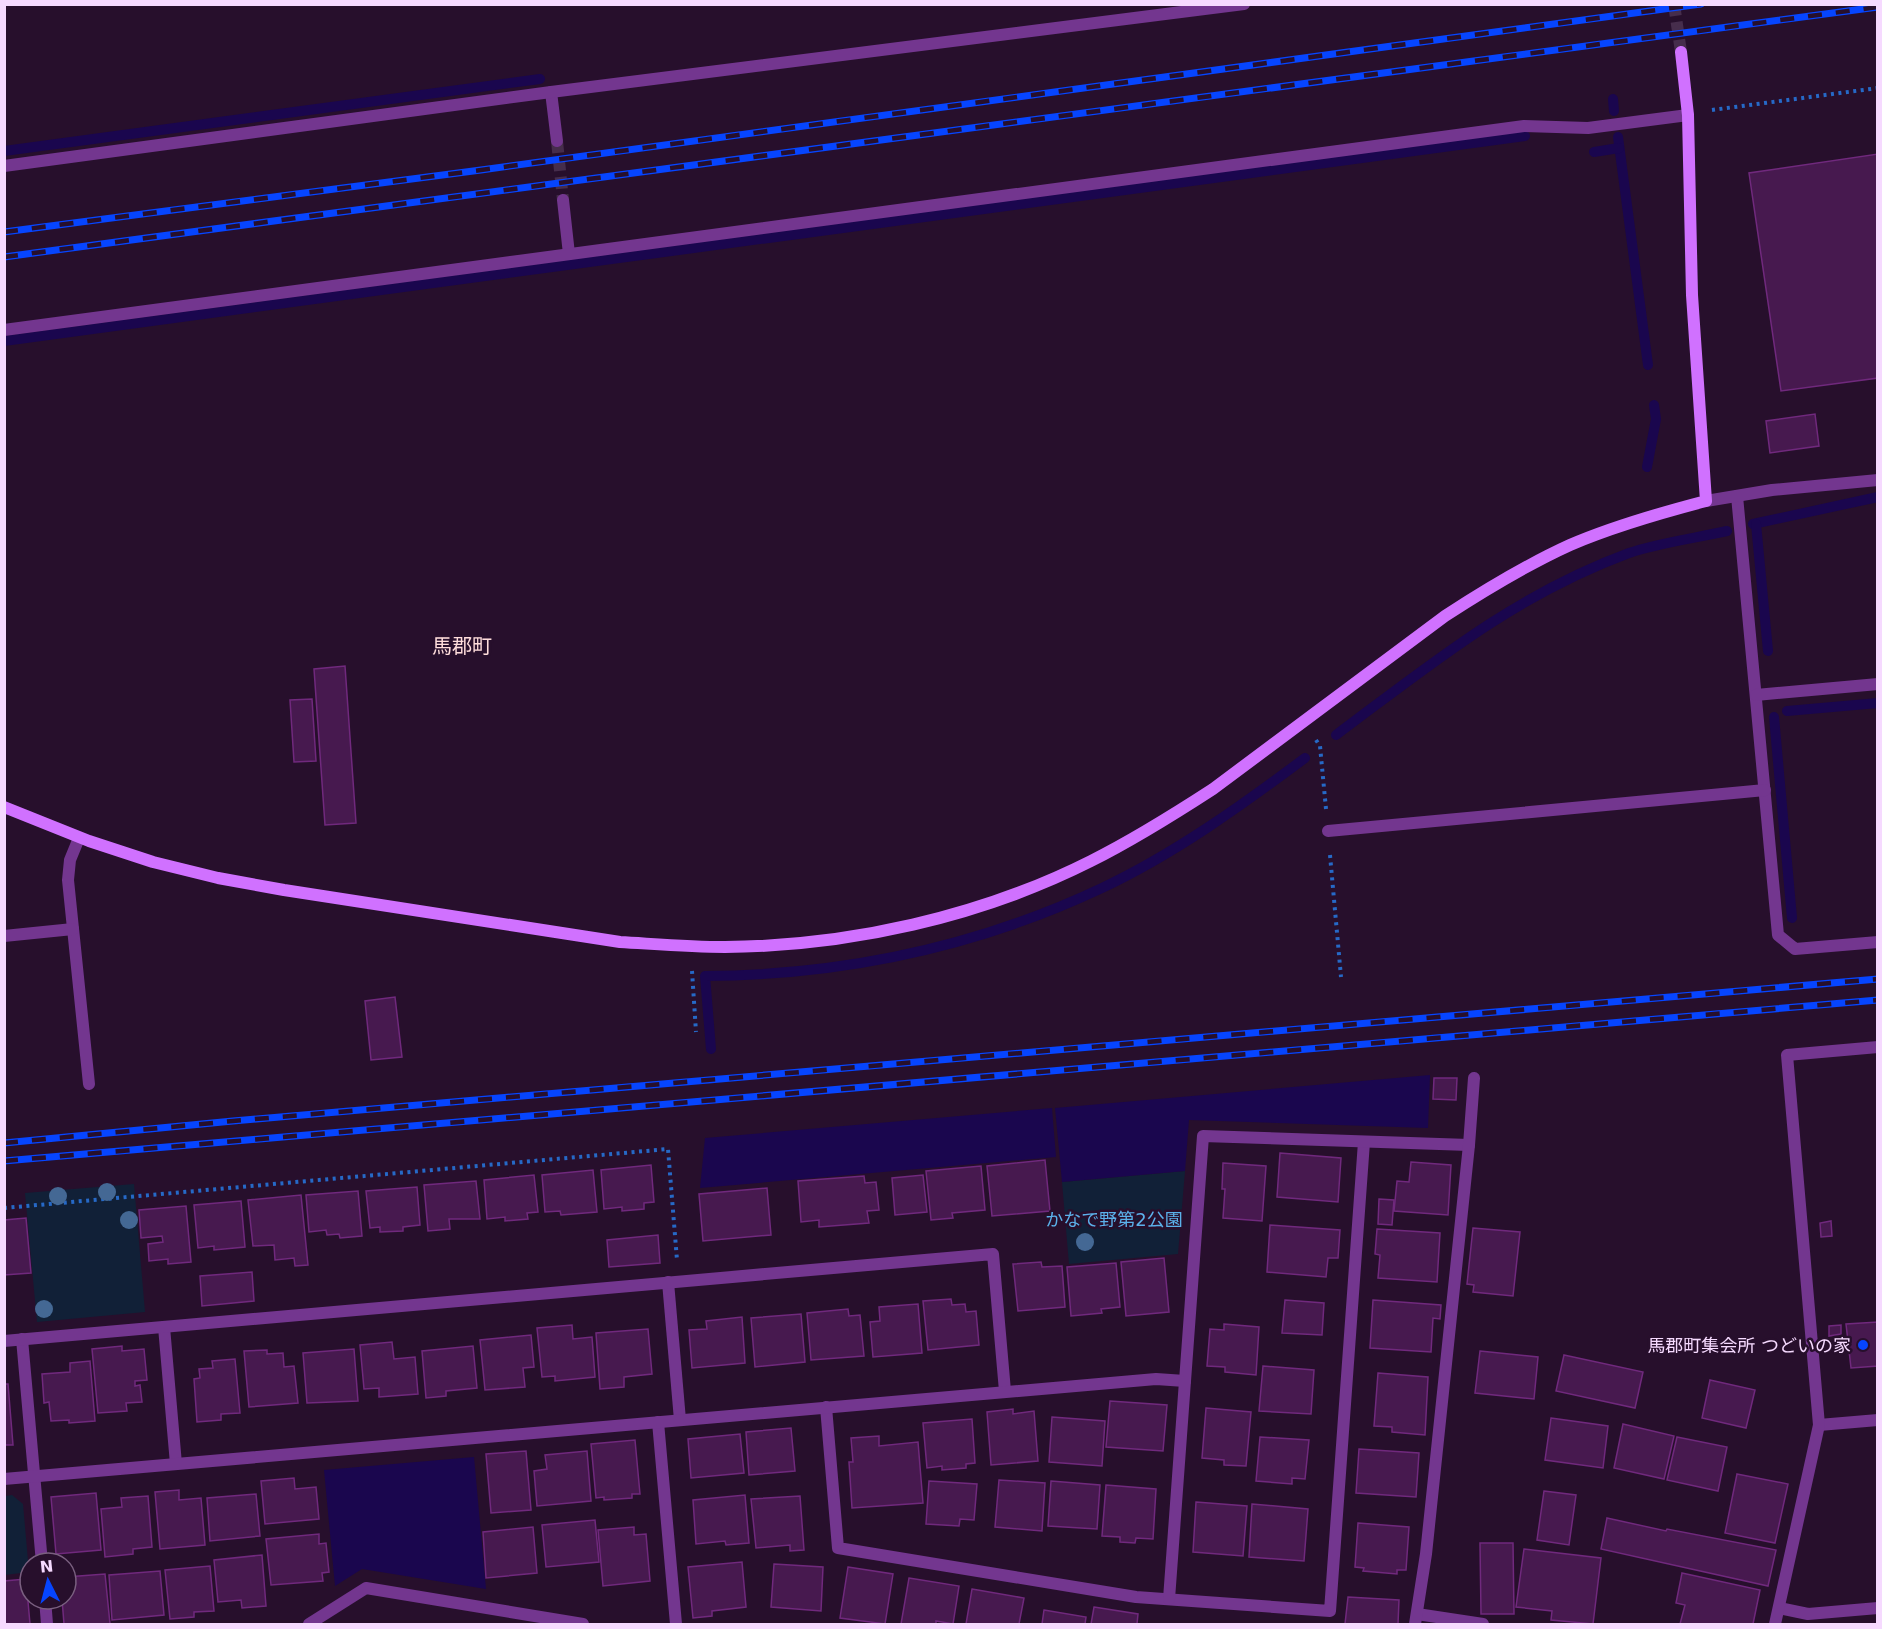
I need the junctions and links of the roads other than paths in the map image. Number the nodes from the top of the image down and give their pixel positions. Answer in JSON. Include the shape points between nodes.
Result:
{"nodes":[{"id":1,"x":1244,"y":4,"type":"edge"},
{"id":2,"x":1681,"y":51,"type":"tunnel mouth"},
{"id":3,"x":551,"y":92,"type":"junction"},
{"id":4,"x":1688,"y":115,"type":"junction"},
{"id":5,"x":557,"y":141,"type":"tunnel mouth"},
{"id":6,"x":4,"y":166,"type":"edge"},
{"id":7,"x":563,"y":200,"type":"tunnel mouth"},
{"id":8,"x":569,"y":254,"type":"junction"},
{"id":9,"x":4,"y":330,"type":"edge"},
{"id":10,"x":1878,"y":480,"type":"edge"},
{"id":11,"x":1737,"y":496,"type":"junction"},
{"id":12,"x":1706,"y":501,"type":"junction"},
{"id":13,"x":1878,"y":684,"type":"edge"},
{"id":14,"x":1756,"y":695,"type":"junction"},
{"id":15,"x":1765,"y":790,"type":"junction"},
{"id":16,"x":4,"y":807,"type":"edge"},
{"id":17,"x":1328,"y":831,"type":"dead end"},
{"id":18,"x":79,"y":838,"type":"junction"},
{"id":19,"x":73,"y":929,"type":"junction"},
{"id":20,"x":4,"y":936,"type":"edge"},
{"id":21,"x":1878,"y":942,"type":"edge"},
{"id":22,"x":1878,"y":1047,"type":"edge"},
{"id":23,"x":1474,"y":1078,"type":"dead end"},
{"id":24,"x":88,"y":1084,"type":"dead end"},
{"id":25,"x":1364,"y":1142,"type":"junction"},
{"id":26,"x":1469,"y":1145,"type":"junction"},
{"id":27,"x":673,"y":1282,"type":"junction"},
{"id":28,"x":164,"y":1327,"type":"junction"},
{"id":29,"x":22,"y":1339,"type":"junction"},
{"id":30,"x":4,"y":1341,"type":"edge"},
{"id":31,"x":1185,"y":1381,"type":"junction"},
{"id":32,"x":1005,"y":1391,"type":"junction"},
{"id":33,"x":826,"y":1407,"type":"junction"},
{"id":34,"x":680,"y":1420,"type":"junction"},
{"id":35,"x":1878,"y":1420,"type":"edge"},
{"id":36,"x":658,"y":1422,"type":"junction"},
{"id":37,"x":1819,"y":1425,"type":"junction"},
{"id":38,"x":176,"y":1464,"type":"junction"},
{"id":39,"x":34,"y":1477,"type":"junction"},
{"id":40,"x":4,"y":1479,"type":"edge"},
{"id":41,"x":41,"y":1551,"type":"edge"},
{"id":42,"x":1169,"y":1599,"type":"junction"},
{"id":43,"x":1779,"y":1608,"type":"junction"},
{"id":44,"x":1878,"y":1608,"type":"edge"},
{"id":45,"x":1416,"y":1619,"type":"edge"},
{"id":46,"x":309,"y":1624,"type":"edge"},
{"id":47,"x":583,"y":1624,"type":"edge"},
{"id":48,"x":676,"y":1624,"type":"edge"},
{"id":49,"x":1483,"y":1624,"type":"edge"},
{"id":50,"x":1775,"y":1624,"type":"edge"}],
"edges":[{"from":1,"to":3,"type":"street"},
{"from":2,"to":4,"type":"street"},
{"from":3,"to":5,"type":"street"},
{"from":3,"to":6,"type":"street"},
{"from":4,"to":8,"type":"street","via":[[1588,128],[1524,126]]},
{"from":4,"to":12,"type":"street","via":[[1692,295]]},
{"from":7,"to":8,"type":"street"},
{"from":8,"to":9,"type":"street"},
{"from":10,"to":11,"type":"street"},
{"from":11,"to":12,"type":"street"},
{"from":11,"to":14,"type":"street"},
{"from":12,"to":18,"type":"street","via":[[1648,517],[1570,546],[1485,590],[1213,789],[1090,861],[991,902],[887,929],[781,944],[692,946],[620,942],[218,878]]},
{"from":13,"to":14,"type":"street"},
{"from":14,"to":15,"type":"street"},
{"from":15,"to":17,"type":"street"},
{"from":15,"to":21,"type":"street","via":[[1778,935],[1795,949]]},
{"from":16,"to":18,"type":"street"},
{"from":18,"to":19,"type":"street","via":[[68,870]]},
{"from":19,"to":20,"type":"street"},
{"from":19,"to":24,"type":"street"},
{"from":22,"to":37,"type":"street","via":[[1787,1055]]},
{"from":23,"to":26,"type":"street"},
{"from":25,"to":26,"type":"street"},
{"from":25,"to":31,"type":"street","via":[[1203,1136]]},
{"from":25,"to":42,"type":"street","via":[[1330,1611]]},
{"from":26,"to":45,"type":"street"},
{"from":27,"to":28,"type":"street"},
{"from":27,"to":32,"type":"street","via":[[993,1254]]},
{"from":27,"to":34,"type":"street"},
{"from":28,"to":29,"type":"street"},
{"from":28,"to":38,"type":"street"},
{"from":29,"to":30,"type":"street"},
{"from":29,"to":39,"type":"street"},
{"from":31,"to":32,"type":"street","via":[[1156,1378]]},
{"from":31,"to":42,"type":"street"},
{"from":32,"to":33,"type":"street"},
{"from":33,"to":34,"type":"street"},
{"from":33,"to":42,"type":"street","via":[[838,1548],[1136,1597]]},
{"from":34,"to":36,"type":"street"},
{"from":35,"to":37,"type":"street"},
{"from":36,"to":38,"type":"street"},
{"from":36,"to":48,"type":"street"},
{"from":37,"to":43,"type":"street"},
{"from":38,"to":39,"type":"street"},
{"from":39,"to":40,"type":"street"},
{"from":39,"to":41,"type":"street"},
{"from":43,"to":44,"type":"street","via":[[1808,1614]]},
{"from":43,"to":50,"type":"street"},
{"from":45,"to":49,"type":"street"},
{"from":46,"to":47,"type":"street","via":[[366,1588]]}]}
